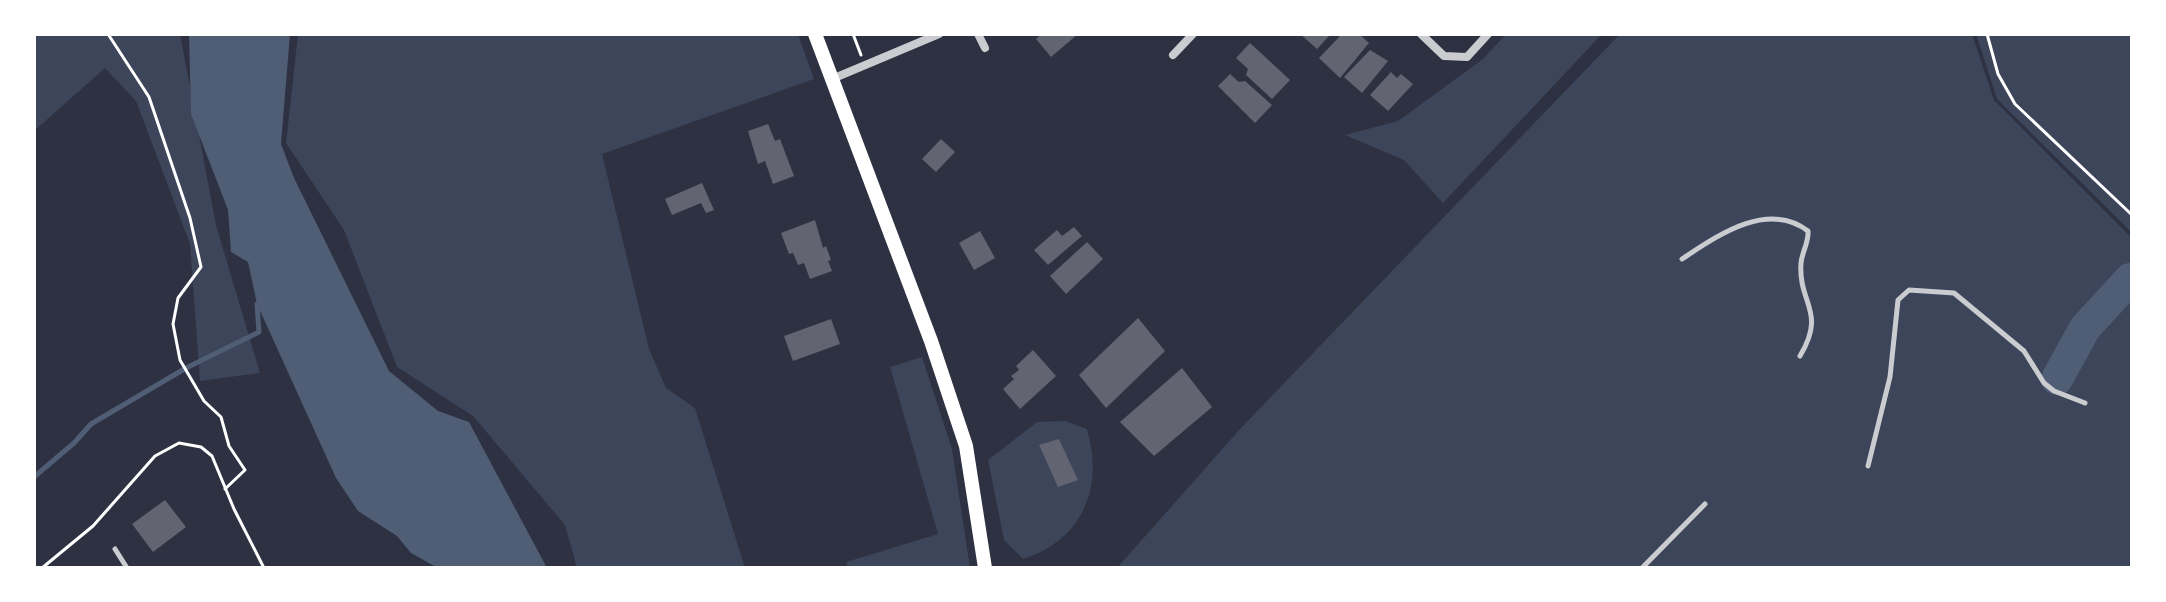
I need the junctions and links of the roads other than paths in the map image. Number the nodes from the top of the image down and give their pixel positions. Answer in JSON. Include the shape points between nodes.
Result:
{"nodes":[{"id":1,"x":815,"y":34,"type":"edge"},
{"id":2,"x":939,"y":34,"type":"edge"},
{"id":3,"x":978,"y":34,"type":"edge"},
{"id":4,"x":1193,"y":34,"type":"edge"},
{"id":5,"x":1421,"y":34,"type":"edge"},
{"id":6,"x":1488,"y":34,"type":"edge"},
{"id":7,"x":985,"y":48,"type":"dead end"},
{"id":8,"x":1173,"y":55,"type":"dead end"},
{"id":9,"x":832,"y":79,"type":"junction"},
{"id":10,"x":1682,"y":259,"type":"dead end"},
{"id":11,"x":1800,"y":356,"type":"dead end"},
{"id":12,"x":2085,"y":403,"type":"dead end"},
{"id":13,"x":1868,"y":466,"type":"dead end"},
{"id":14,"x":1705,"y":504,"type":"dead end"},
{"id":15,"x":115,"y":549,"type":"dead end"},
{"id":16,"x":127,"y":568,"type":"edge"},
{"id":17,"x":985,"y":568,"type":"edge"},
{"id":18,"x":1642,"y":568,"type":"edge"}],
"edges":[{"from":1,"to":9,"type":"main road"},
{"from":2,"to":9,"type":"street"},
{"from":3,"to":7,"type":"street"},
{"from":4,"to":8,"type":"street"},
{"from":5,"to":6,"type":"street","via":[[1444,56],[1467,57]]},
{"from":9,"to":17,"type":"main road","via":[[966,446]]},
{"from":10,"to":11,"type":"lane","via":[[1720,234],[1757,220],[1784,221],[1808,231],[1802,274],[1814,324]]},
{"from":12,"to":13,"type":"lane","via":[[2044,383],[2024,351],[1954,293],[1909,290],[1898,300],[1890,377]]},
{"from":14,"to":18,"type":"lane"},
{"from":15,"to":16,"type":"lane"}]}
